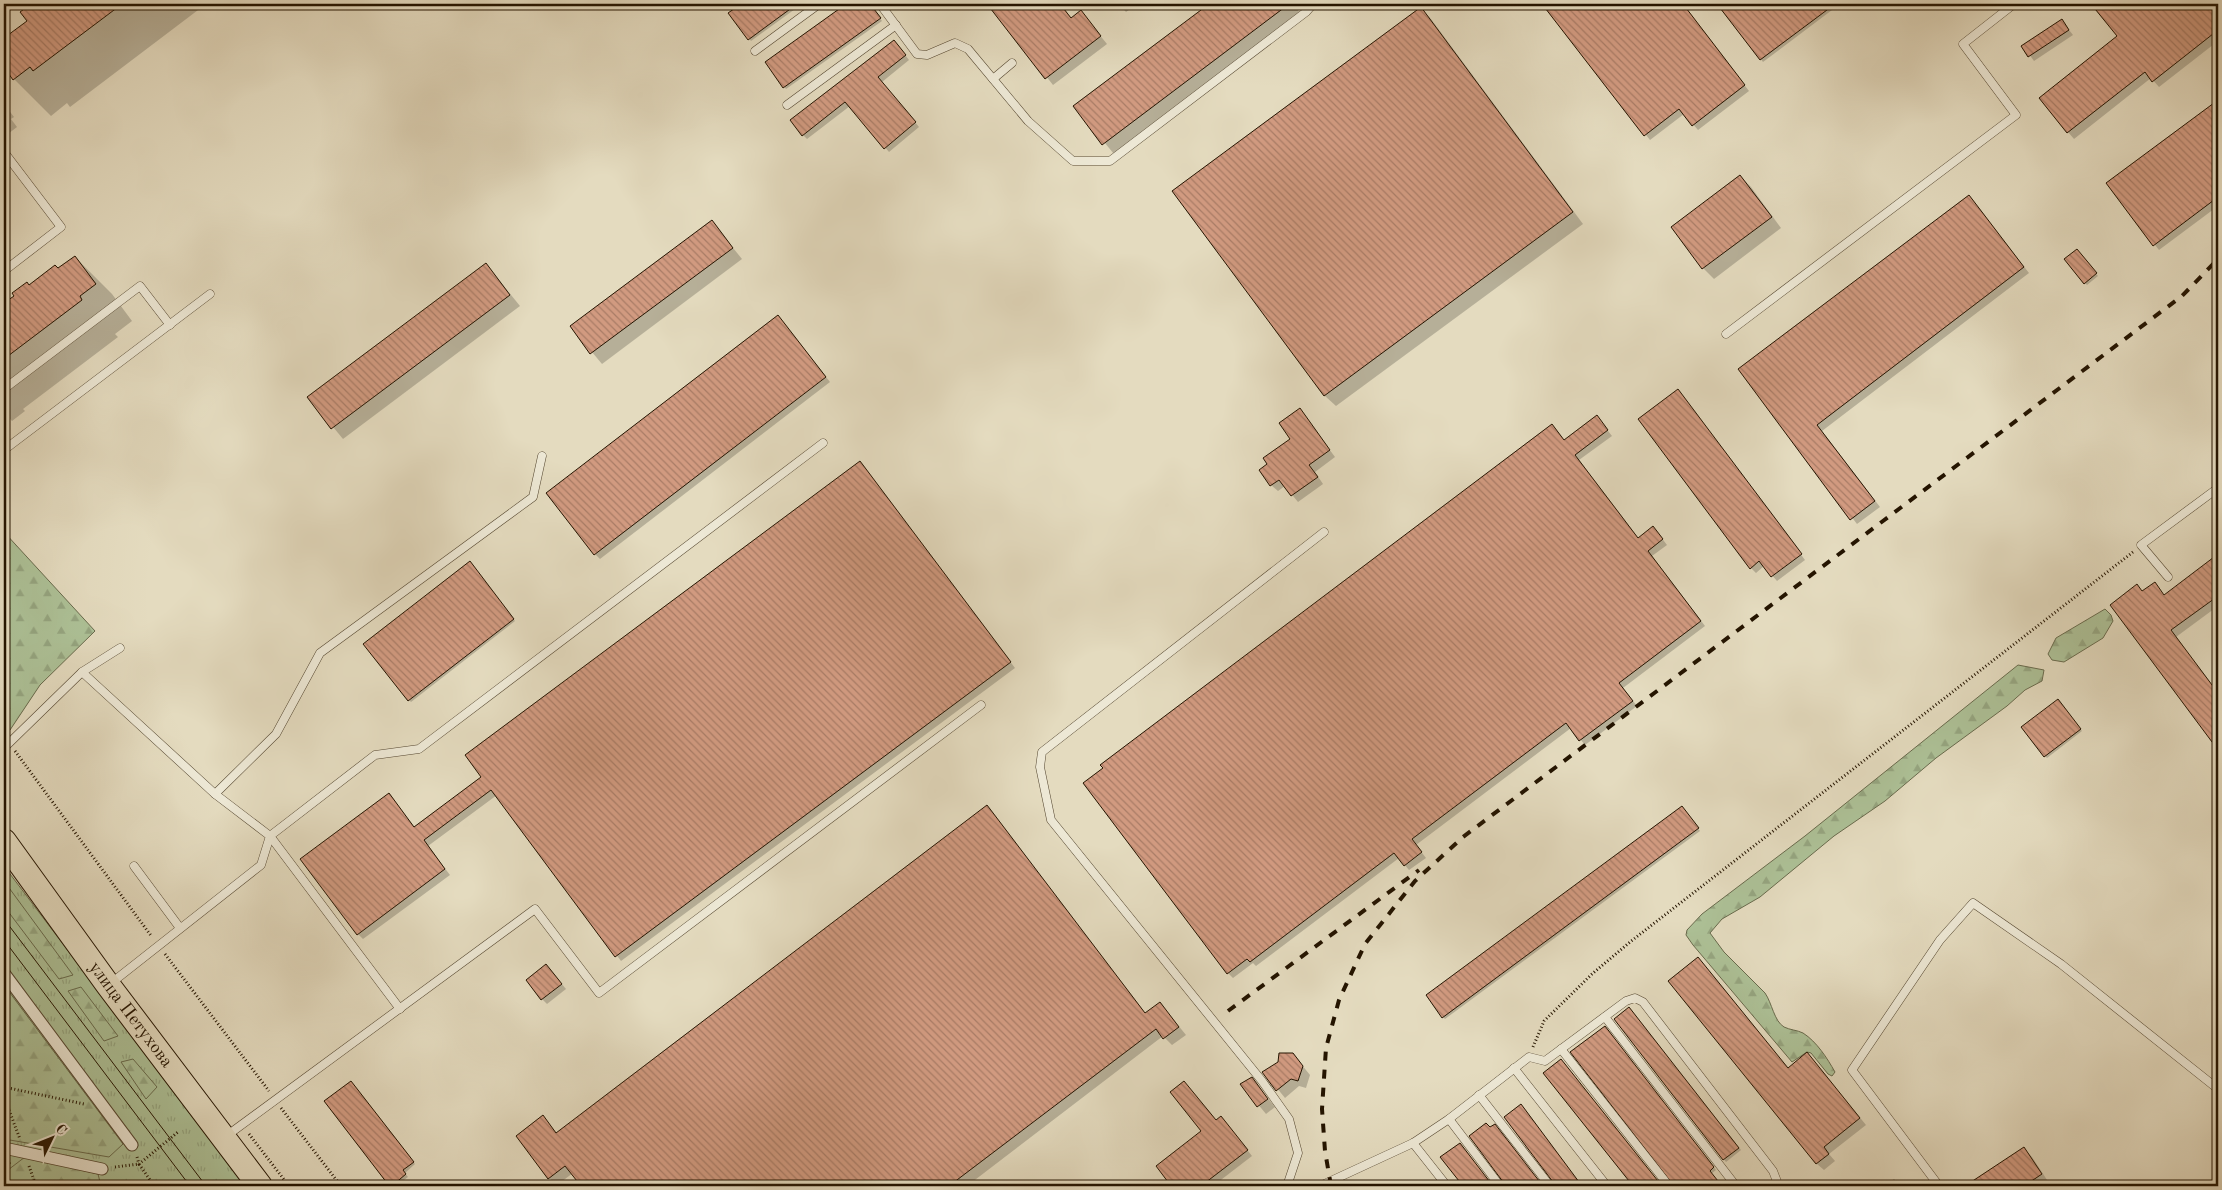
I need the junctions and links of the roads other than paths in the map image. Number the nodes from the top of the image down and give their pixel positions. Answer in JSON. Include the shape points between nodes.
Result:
{"nodes":[{"id":1,"x":819,"y":4,"type":"edge"},
{"id":2,"x":880,"y":4,"type":"edge"},
{"id":3,"x":1313,"y":4,"type":"edge"},
{"id":4,"x":2014,"y":4,"type":"edge"},
{"id":5,"x":896,"y":25,"type":"junction"},
{"id":6,"x":755,"y":51,"type":"dead end"},
{"id":7,"x":1012,"y":63,"type":"dead end"},
{"id":8,"x":993,"y":79,"type":"junction"},
{"id":9,"x":787,"y":105,"type":"dead end"},
{"id":10,"x":4,"y":152,"type":"edge"},
{"id":11,"x":4,"y":271,"type":"edge"},
{"id":12,"x":210,"y":294,"type":"dead end"},
{"id":13,"x":170,"y":325,"type":"junction"},
{"id":14,"x":1726,"y":334,"type":"dead end"},
{"id":15,"x":4,"y":389,"type":"edge"},
{"id":16,"x":824,"y":443,"type":"dead end"},
{"id":17,"x":4,"y":450,"type":"edge"},
{"id":18,"x":542,"y":456,"type":"dead end"},
{"id":19,"x":2218,"y":488,"type":"edge"},
{"id":20,"x":1324,"y":532,"type":"dead end"},
{"id":21,"x":2168,"y":577,"type":"dead end"},
{"id":22,"x":120,"y":648,"type":"dead end"},
{"id":23,"x":82,"y":672,"type":"junction"},
{"id":24,"x":980,"y":704,"type":"dead end"},
{"id":25,"x":6,"y":746,"type":"edge"},
{"id":26,"x":215,"y":794,"type":"junction"},
{"id":27,"x":270,"y":836,"type":"junction"},
{"id":28,"x":4,"y":841,"type":"edge"},
{"id":29,"x":134,"y":866,"type":"dead end"},
{"id":30,"x":180,"y":928,"type":"junction"},
{"id":31,"x":4,"y":973,"type":"edge"},
{"id":32,"x":108,"y":985,"type":"junction"},
{"id":33,"x":400,"y":1009,"type":"junction"},
{"id":34,"x":1605,"y":1017,"type":"junction"},
{"id":35,"x":1562,"y":1049,"type":"junction"},
{"id":36,"x":1514,"y":1068,"type":"junction"},
{"id":37,"x":2218,"y":1089,"type":"edge"},
{"id":38,"x":1479,"y":1095,"type":"junction"},
{"id":39,"x":1449,"y":1120,"type":"junction"},
{"id":40,"x":224,"y":1138,"type":"junction"},
{"id":41,"x":1413,"y":1143,"type":"junction"},
{"id":42,"x":132,"y":1145,"type":"dead end"},
{"id":43,"x":4,"y":1148,"type":"edge"},
{"id":44,"x":102,"y":1169,"type":"road end"},
{"id":45,"x":260,"y":1186,"type":"edge"},
{"id":46,"x":1287,"y":1186,"type":"edge"},
{"id":47,"x":1320,"y":1186,"type":"edge"},
{"id":48,"x":1447,"y":1186,"type":"edge"},
{"id":49,"x":1500,"y":1186,"type":"edge"},
{"id":50,"x":1550,"y":1186,"type":"edge"},
{"id":51,"x":1607,"y":1186,"type":"edge"},
{"id":52,"x":1670,"y":1186,"type":"edge"},
{"id":53,"x":1736,"y":1186,"type":"edge"},
{"id":54,"x":1776,"y":1186,"type":"edge"},
{"id":55,"x":1939,"y":1186,"type":"edge"}],
"edges":[{"from":1,"to":6,"type":"lane"},
{"from":2,"to":5,"type":"lane"},
{"from":3,"to":8,"type":"lane","via":[[1110,161],[1073,161],[1028,121]]},
{"from":4,"to":14,"type":"lane","via":[[1963,44],[2016,115]]},
{"from":5,"to":8,"type":"lane","via":[[918,54],[927,55],[955,43],[968,49]]},
{"from":5,"to":9,"type":"lane"},
{"from":7,"to":8,"type":"lane"},
{"from":10,"to":11,"type":"lane","via":[[61,227]]},
{"from":12,"to":13,"type":"lane"},
{"from":13,"to":15,"type":"lane","via":[[140,286]]},
{"from":13,"to":17,"type":"lane"},
{"from":16,"to":27,"type":"lane","via":[[418,749],[375,755]]},
{"from":18,"to":26,"type":"lane","via":[[533,497],[320,653],[276,734]]},
{"from":19,"to":21,"type":"lane","via":[[2141,545]]},
{"from":20,"to":46,"type":"lane","via":[[1042,752],[1040,767],[1051,820],[1262,1081],[1289,1119],[1298,1153]]},
{"from":22,"to":23,"type":"lane"},
{"from":23,"to":25,"type":"lane"},
{"from":23,"to":26,"type":"lane"},
{"from":24,"to":33,"type":"lane","via":[[599,993],[535,909]]},
{"from":26,"to":27,"type":"lane"},
{"from":27,"to":30,"type":"lane","via":[[260,865]]},
{"from":27,"to":33,"type":"lane"},
{"from":28,"to":32,"type":"highway","name":"улица Петухова"},
{"from":29,"to":30,"type":"lane"},
{"from":30,"to":32,"type":"lane"},
{"from":31,"to":42,"type":"street"},
{"from":32,"to":40,"type":"highway","name":"улица Петухова"},
{"from":33,"to":40,"type":"lane"},
{"from":34,"to":35,"type":"lane"},
{"from":34,"to":53,"type":"lane"},
{"from":34,"to":54,"type":"lane","via":[[1626,1001],[1634,998],[1643,1002],[1773,1171]]},
{"from":35,"to":36,"type":"lane","via":[[1545,1061],[1529,1057]]},
{"from":35,"to":52,"type":"lane"},
{"from":36,"to":38,"type":"lane"},
{"from":36,"to":51,"type":"lane"},
{"from":37,"to":55,"type":"lane","via":[[2062,964],[1974,903],[1940,940],[1852,1070]]},
{"from":38,"to":39,"type":"lane"},
{"from":38,"to":50,"type":"lane"},
{"from":39,"to":41,"type":"lane"},
{"from":39,"to":49,"type":"lane"},
{"from":40,"to":45,"type":"highway","name":"улица Петухова"},
{"from":41,"to":47,"type":"lane"},
{"from":41,"to":48,"type":"lane"},
{"from":43,"to":44,"type":"street"}]}
